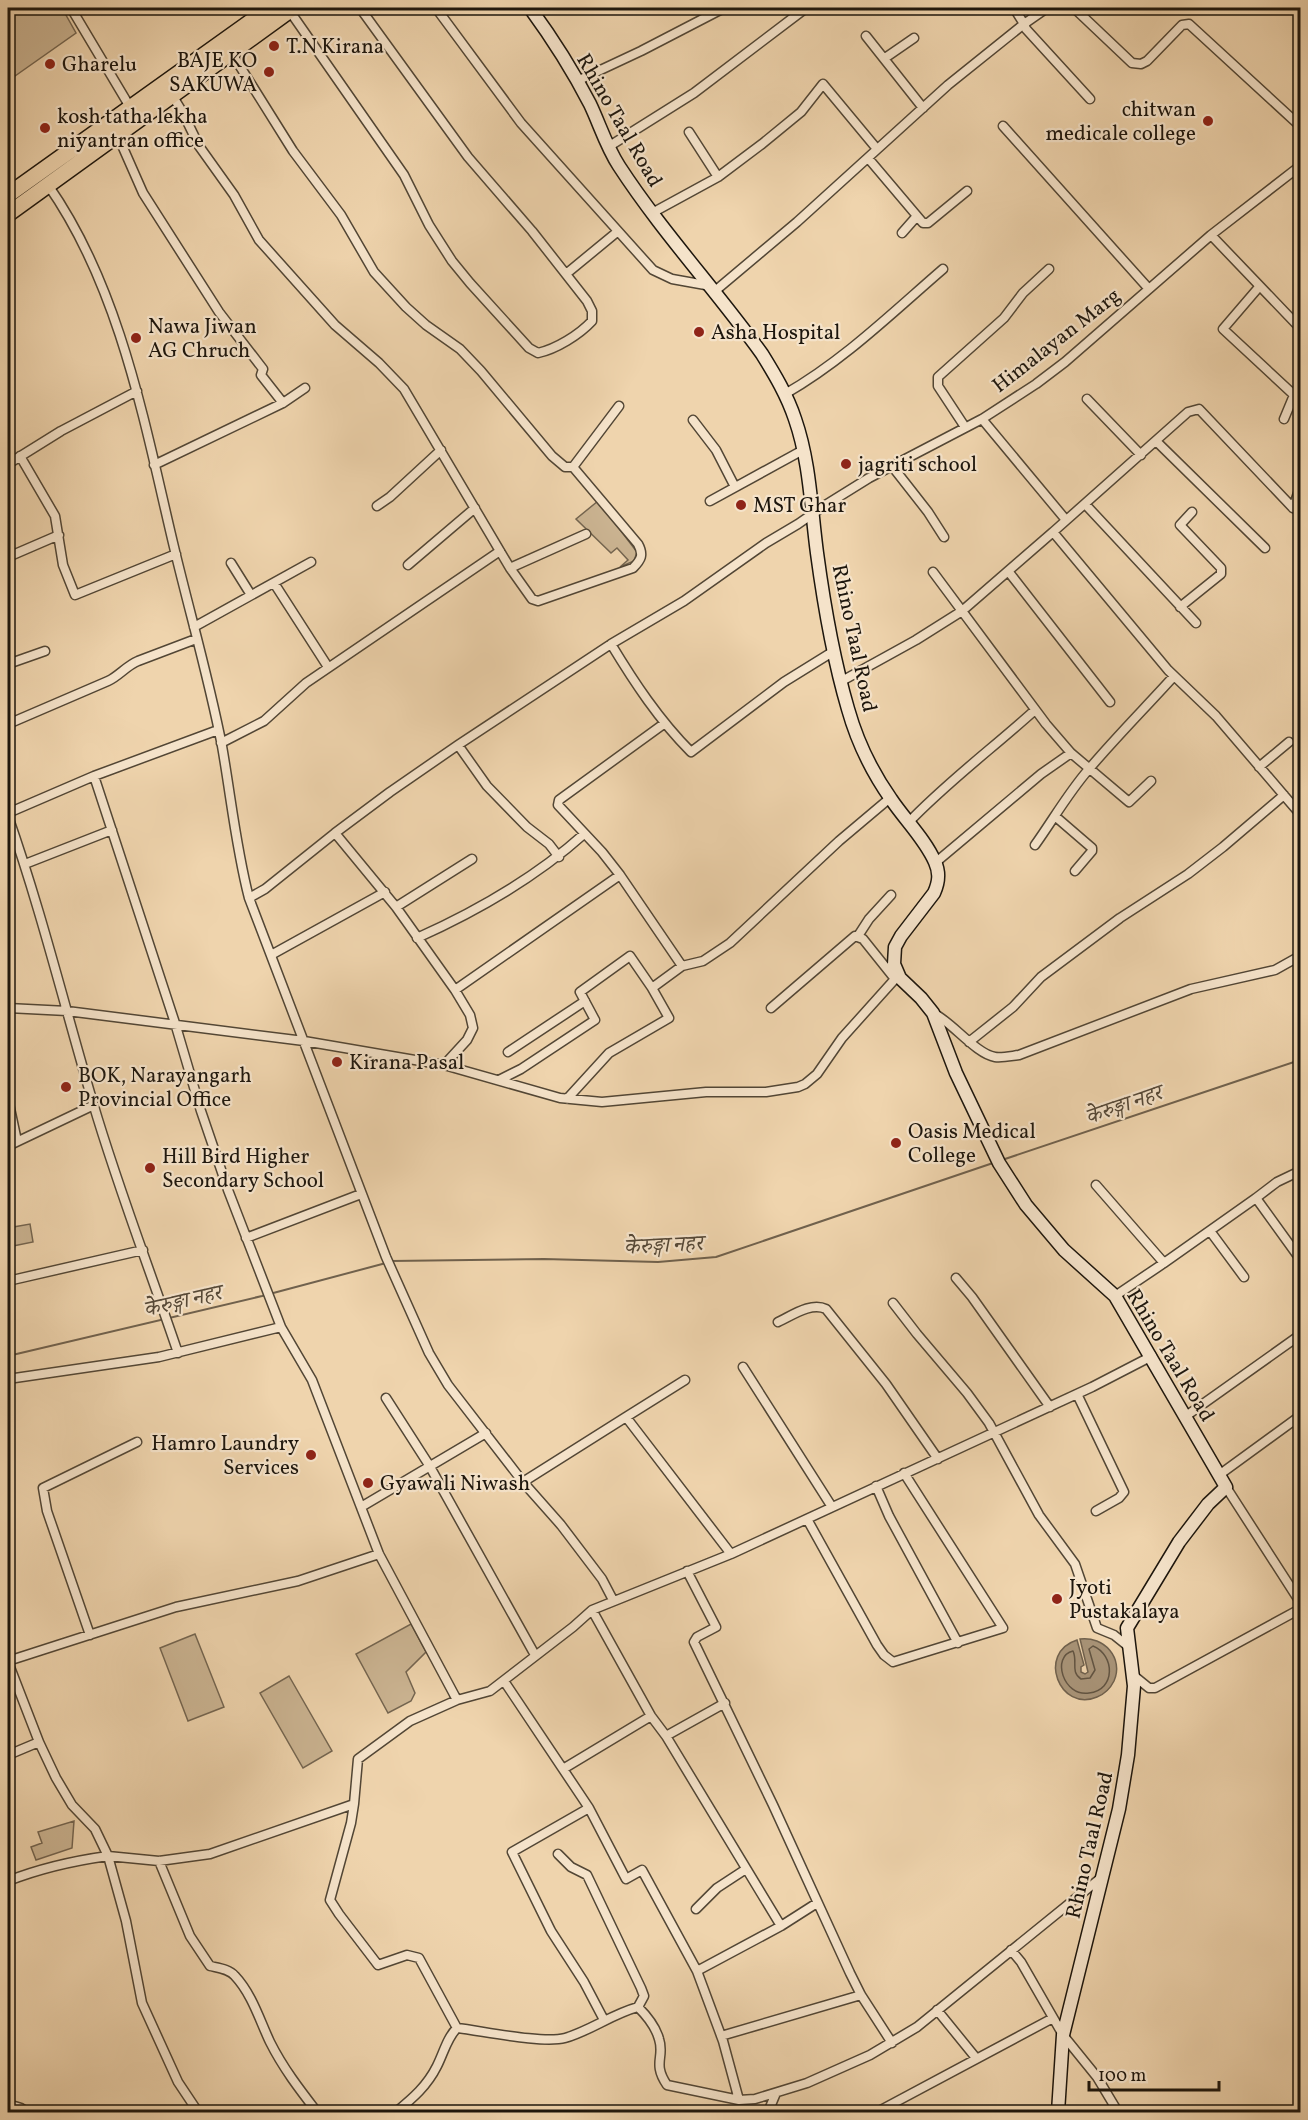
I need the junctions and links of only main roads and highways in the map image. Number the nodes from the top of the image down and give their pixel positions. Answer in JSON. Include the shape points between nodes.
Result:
{"nodes":[{"id":1,"x":270,"y":8,"type":"edge"},
{"id":2,"x":291,"y":9,"type":"edge"},
{"id":3,"x":8,"y":195,"type":"edge"},
{"id":4,"x":8,"y":214,"type":"edge"}],
"edges":[{"from":1,"to":3,"type":"highway"},
{"from":2,"to":4,"type":"highway"}]}
